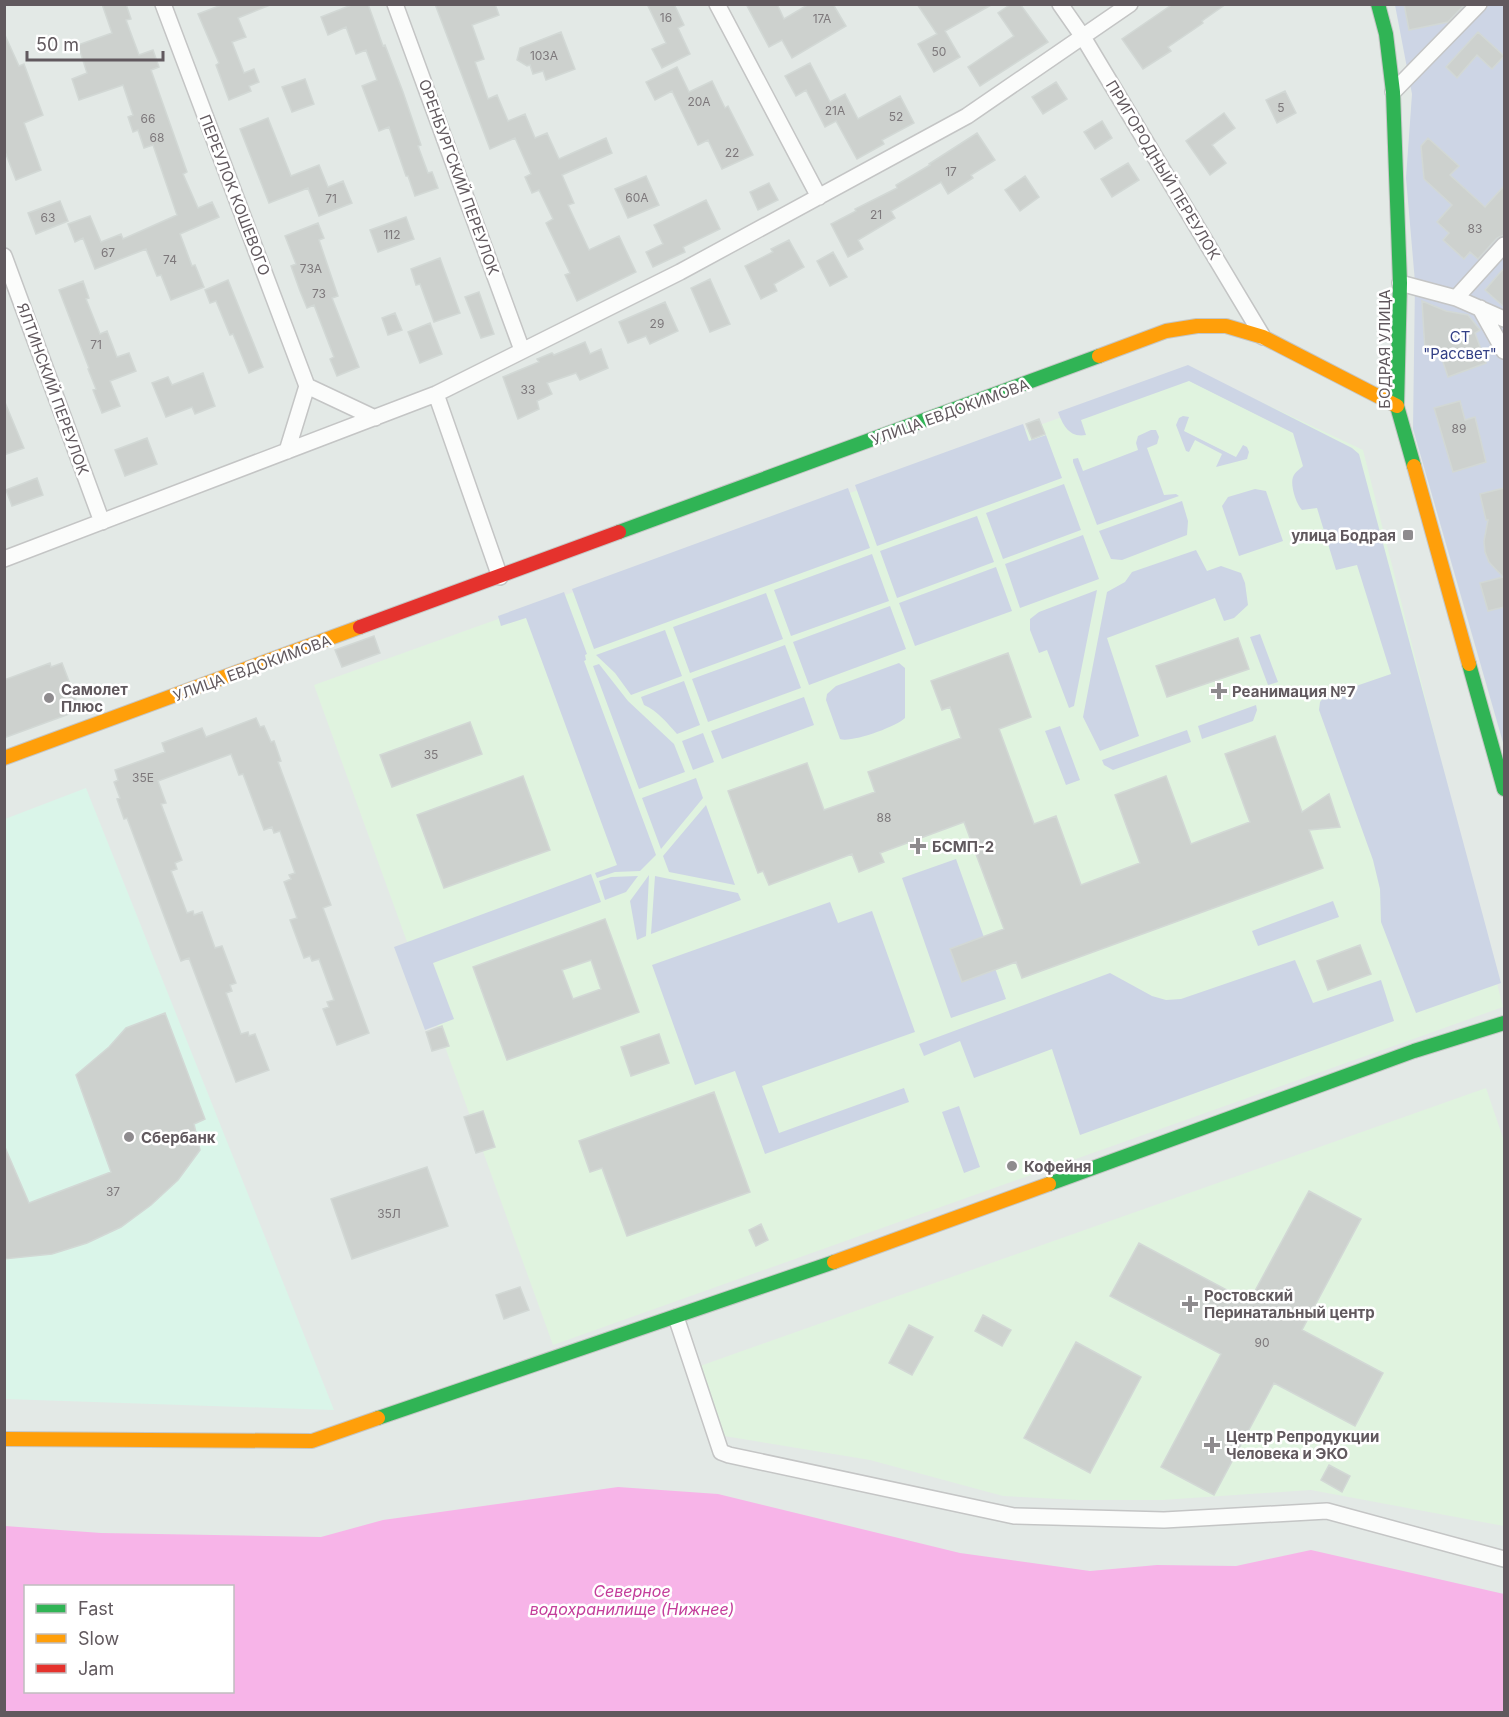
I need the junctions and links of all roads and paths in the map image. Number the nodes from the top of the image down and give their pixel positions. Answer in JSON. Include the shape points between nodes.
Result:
{"nodes":[{"id":1,"x":163,"y":4,"type":"edge"},
{"id":2,"x":395,"y":4,"type":"edge"},
{"id":3,"x":717,"y":4,"type":"edge"},
{"id":4,"x":1060,"y":4,"type":"edge"},
{"id":5,"x":1130,"y":4,"type":"edge"},
{"id":6,"x":1378,"y":4,"type":"edge"},
{"id":7,"x":1479,"y":4,"type":"edge"},
{"id":8,"x":1083,"y":37,"type":"junction"},
{"id":9,"x":1393,"y":92,"type":"junction"},
{"id":10,"x":819,"y":197,"type":"junction"},
{"id":11,"x":1504,"y":245,"type":"edge"},
{"id":12,"x":4,"y":256,"type":"edge"},
{"id":13,"x":1400,"y":283,"type":"junction"},
{"id":14,"x":1456,"y":298,"type":"junction"},
{"id":15,"x":1480,"y":308,"type":"junction"},
{"id":16,"x":1504,"y":319,"type":"edge"},
{"id":17,"x":1263,"y":337,"type":"junction"},
{"id":18,"x":522,"y":350,"type":"junction"},
{"id":19,"x":1504,"y":351,"type":"edge"},
{"id":20,"x":307,"y":386,"type":"junction"},
{"id":21,"x":436,"y":394,"type":"junction"},
{"id":22,"x":1397,"y":406,"type":"junction"},
{"id":23,"x":375,"y":418,"type":"junction"},
{"id":24,"x":287,"y":451,"type":"junction"},
{"id":25,"x":102,"y":522,"type":"junction"},
{"id":26,"x":4,"y":559,"type":"edge"},
{"id":27,"x":500,"y":577,"type":"junction"},
{"id":28,"x":4,"y":758,"type":"edge"},
{"id":29,"x":1504,"y":789,"type":"edge"},
{"id":30,"x":1504,"y":1023,"type":"edge"},
{"id":31,"x":676,"y":1317,"type":"junction"},
{"id":32,"x":4,"y":1439,"type":"edge"},
{"id":33,"x":1504,"y":1559,"type":"edge"}],
"edges":[{"from":1,"to":20,"type":"street","name":"ПЕРЕУЛОК КОШЕВОГО"},
{"from":2,"to":18,"type":"street","name":"ОРЕНБУРГСКИЙ ПЕРЕУЛОК"},
{"from":3,"to":10,"type":"street"},
{"from":4,"to":8,"type":"street","name":"ПРИГОРОДНЫЙ ПЕРЕУЛОК"},
{"from":5,"to":8,"type":"street"},
{"from":6,"to":9,"type":"street","name":"БОДРАЯ УЛИЦА"},
{"from":7,"to":9,"type":"street"},
{"from":8,"to":10,"type":"street","via":[[967,116]]},
{"from":8,"to":17,"type":"street","name":"ПРИГОРОДНЫЙ ПЕРЕУЛОК"},
{"from":9,"to":13,"type":"street","name":"БОДРАЯ УЛИЦА"},
{"from":10,"to":18,"type":"street","via":[[680,272]]},
{"from":11,"to":14,"type":"street"},
{"from":12,"to":25,"type":"street","name":"ЯЛТИНСКИЙ ПЕРЕУЛОК"},
{"from":13,"to":14,"type":"street"},
{"from":13,"to":22,"type":"street","name":"БОДРАЯ УЛИЦА"},
{"from":14,"to":15,"type":"street"},
{"from":15,"to":16,"type":"street"},
{"from":15,"to":19,"type":"street"},
{"from":17,"to":22,"type":"street","name":"УЛИЦА ЕВДОКИМОВА"},
{"from":17,"to":27,"type":"street","name":"УЛИЦА ЕВДОКИМОВА","via":[[1226,326],[1166,332]]},
{"from":18,"to":21,"type":"street"},
{"from":20,"to":23,"type":"street"},
{"from":20,"to":24,"type":"street"},
{"from":21,"to":23,"type":"street"},
{"from":21,"to":27,"type":"street"},
{"from":22,"to":29,"type":"street","name":"БОДРАЯ УЛИЦА"},
{"from":23,"to":24,"type":"street"},
{"from":24,"to":25,"type":"street"},
{"from":25,"to":26,"type":"street"},
{"from":27,"to":28,"type":"street","name":"УЛИЦА ЕВДОКИМОВА"},
{"from":30,"to":31,"type":"street","via":[[1414,1051]]},
{"from":31,"to":32,"type":"street","via":[[312,1441]]},
{"from":31,"to":33,"type":"street","via":[[721,1452],[729,1455],[1014,1516],[1164,1520],[1328,1511]]}]}
